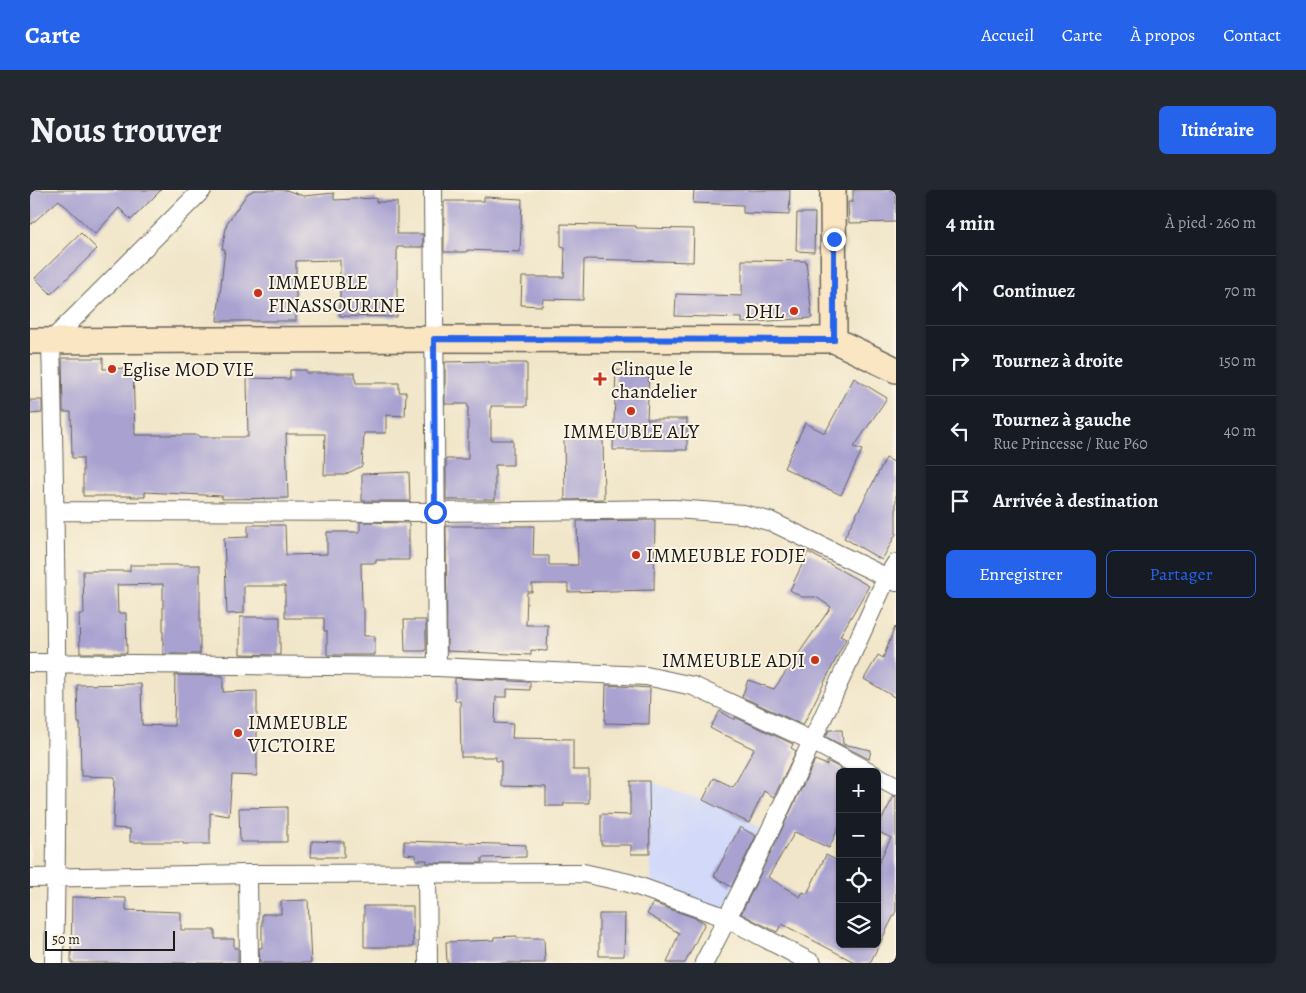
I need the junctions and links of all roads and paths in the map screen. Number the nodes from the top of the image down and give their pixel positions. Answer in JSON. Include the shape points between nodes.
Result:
{"nodes":[{"id":1,"x":202,"y":190,"type":"edge"},
{"id":2,"x":433,"y":190,"type":"edge"},
{"id":3,"x":833,"y":190,"type":"edge"},
{"id":4,"x":434,"y":339,"type":"junction"},
{"id":5,"x":834,"y":340,"type":"junction"},
{"id":6,"x":41,"y":341,"type":"edge"},
{"id":7,"x":896,"y":370,"type":"edge"},
{"id":8,"x":55,"y":511,"type":"junction"},
{"id":9,"x":435,"y":512,"type":"junction"},
{"id":10,"x":893,"y":574,"type":"edge"},
{"id":11,"x":55,"y":662,"type":"junction"},
{"id":12,"x":30,"y":663,"type":"edge"},
{"id":13,"x":437,"y":667,"type":"junction"},
{"id":14,"x":812,"y":741,"type":"junction"},
{"id":15,"x":863,"y":768,"type":"edge"},
{"id":16,"x":881,"y":778,"type":"edge"},
{"id":17,"x":896,"y":786,"type":"edge"},
{"id":18,"x":248,"y":874,"type":"junction"},
{"id":19,"x":428,"y":874,"type":"junction"},
{"id":20,"x":30,"y":878,"type":"edge"},
{"id":21,"x":56,"y":878,"type":"junction"},
{"id":22,"x":728,"y":918,"type":"junction"},
{"id":23,"x":54,"y":963,"type":"edge"},
{"id":24,"x":249,"y":963,"type":"edge"},
{"id":25,"x":428,"y":963,"type":"edge"},
{"id":26,"x":704,"y":963,"type":"edge"},
{"id":27,"x":812,"y":963,"type":"edge"}],
"edges":[{"from":1,"to":6,"type":"street"},
{"from":2,"to":4,"type":"street"},
{"from":3,"to":5,"type":"street"},
{"from":4,"to":5,"type":"street"},
{"from":4,"to":6,"type":"street"},
{"from":4,"to":9,"type":"street"},
{"from":5,"to":7,"type":"street"},
{"from":6,"to":8,"type":"street"},
{"from":8,"to":9,"type":"street"},
{"from":8,"to":11,"type":"street"},
{"from":9,"to":10,"type":"street","via":[[675,509],[743,514],[772,522]]},
{"from":9,"to":13,"type":"street"},
{"from":10,"to":14,"type":"street"},
{"from":11,"to":12,"type":"street"},
{"from":11,"to":13,"type":"street"},
{"from":11,"to":21,"type":"street"},
{"from":13,"to":14,"type":"street","via":[[646,676],[693,686]]},
{"from":14,"to":15,"type":"street"},
{"from":14,"to":22,"type":"street"},
{"from":16,"to":17,"type":"street"},
{"from":18,"to":19,"type":"street"},
{"from":18,"to":21,"type":"street"},
{"from":18,"to":24,"type":"street"},
{"from":19,"to":22,"type":"street","via":[[583,873],[629,883]]},
{"from":19,"to":25,"type":"street"},
{"from":20,"to":21,"type":"street"},
{"from":21,"to":23,"type":"street"},
{"from":22,"to":26,"type":"street"},
{"from":22,"to":27,"type":"street"}]}
